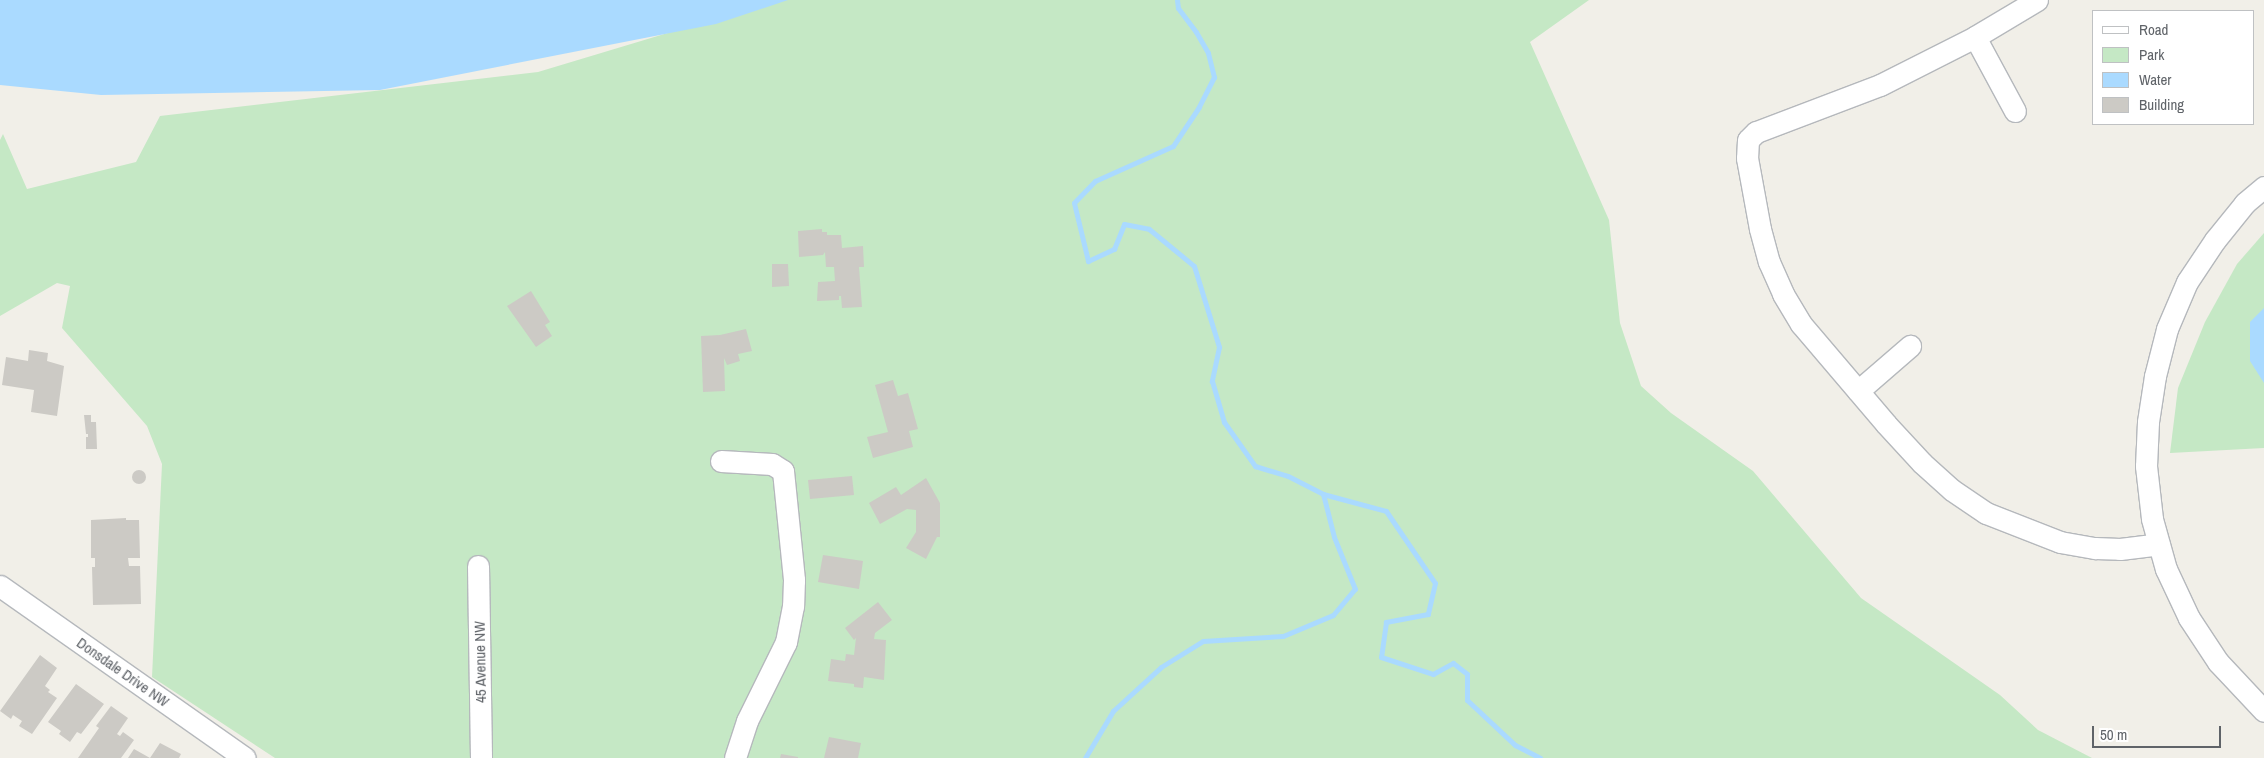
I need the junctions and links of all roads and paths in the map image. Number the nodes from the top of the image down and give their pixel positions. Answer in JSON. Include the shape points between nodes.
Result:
{"nodes":[{"id":1,"x":2036,"y":0,"type":"edge"},
{"id":2,"x":1975,"y":36,"type":"junction"},
{"id":3,"x":2014,"y":111,"type":"dead end"},
{"id":4,"x":2264,"y":187,"type":"edge"},
{"id":5,"x":1910,"y":346,"type":"dead end"},
{"id":6,"x":1858,"y":392,"type":"junction"},
{"id":7,"x":721,"y":461,"type":"dead end"},
{"id":8,"x":2159,"y":544,"type":"junction"},
{"id":9,"x":478,"y":566,"type":"dead end"},
{"id":10,"x":0,"y":586,"type":"edge"},
{"id":11,"x":2264,"y":710,"type":"edge"},
{"id":12,"x":245,"y":758,"type":"edge"},
{"id":13,"x":481,"y":758,"type":"edge"},
{"id":14,"x":735,"y":758,"type":"edge"}],
"edges":[{"from":1,"to":2,"type":"street"},
{"from":2,"to":3,"type":"street"},
{"from":2,"to":6,"type":"street","via":[[1880,85],[1765,127],[1748,140],[1747,158],[1760,229],[1773,270],[1801,324]]},
{"from":4,"to":8,"type":"street","via":[[2245,203],[2215,240],[2187,282],[2167,329],[2155,376],[2146,457],[2152,519]]},
{"from":5,"to":6,"type":"street"},
{"from":6,"to":8,"type":"street","via":[[1922,463],[1952,490],[1986,513],[2042,536],[2078,545],[2120,548]]},
{"from":7,"to":14,"type":"street","via":[[772,464],[783,471],[794,580],[786,642],[747,721]]},
{"from":8,"to":11,"type":"street","via":[[2166,569],[2189,618],[2218,662]]},
{"from":9,"to":13,"type":"street","name":"45 Avenue NW"},
{"from":10,"to":12,"type":"street","name":"Donsdale Drive NW"}]}
